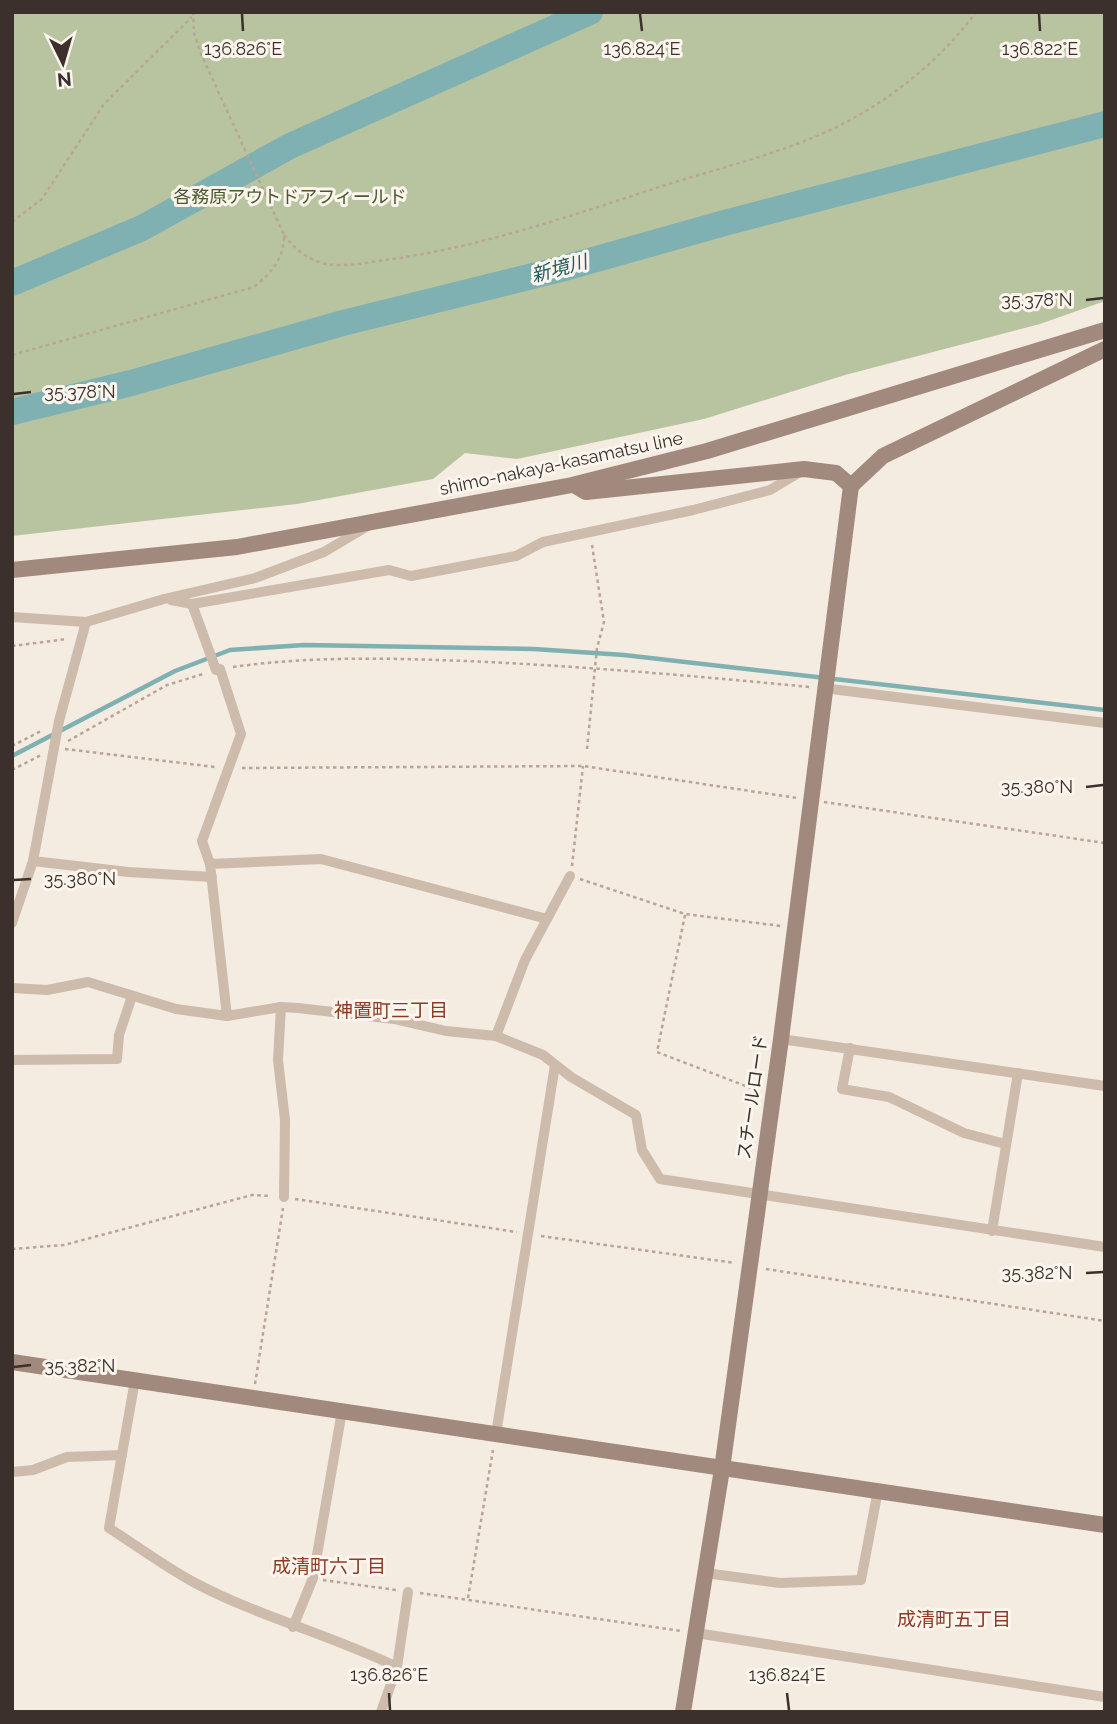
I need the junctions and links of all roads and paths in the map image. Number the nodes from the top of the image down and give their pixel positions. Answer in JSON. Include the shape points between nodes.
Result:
{"nodes":[{"id":1,"x":193,"y":12,"type":"edge"},
{"id":2,"x":976,"y":12,"type":"edge"},
{"id":3,"x":192,"y":17,"type":"junction"},
{"id":4,"x":12,"y":222,"type":"edge"},
{"id":5,"x":284,"y":235,"type":"junction"},
{"id":6,"x":1105,"y":330,"type":"edge"},
{"id":7,"x":1105,"y":349,"type":"edge"},
{"id":8,"x":12,"y":355,"type":"edge"},
{"id":9,"x":804,"y":469,"type":"junction"},
{"id":10,"x":572,"y":485,"type":"junction"},
{"id":11,"x":851,"y":486,"type":"junction"},
{"id":12,"x":373,"y":522,"type":"junction"},
{"id":13,"x":590,"y":532,"type":"junction"},
{"id":14,"x":12,"y":570,"type":"edge"},
{"id":15,"x":164,"y":598,"type":"junction"},
{"id":16,"x":192,"y":604,"type":"junction"},
{"id":17,"x":12,"y":617,"type":"edge"},
{"id":18,"x":86,"y":622,"type":"junction"},
{"id":19,"x":81,"y":638,"type":"junction"},
{"id":20,"x":12,"y":646,"type":"edge"},
{"id":21,"x":596,"y":666,"type":"junction"},
{"id":22,"x":216,"y":668,"type":"junction"},
{"id":23,"x":823,"y":688,"type":"junction"},
{"id":24,"x":59,"y":723,"type":"junction"},
{"id":25,"x":1105,"y":723,"type":"edge"},
{"id":26,"x":56,"y":744,"type":"junction"},
{"id":27,"x":12,"y":746,"type":"edge"},
{"id":28,"x":587,"y":749,"type":"dead end"},
{"id":29,"x":583,"y":766,"type":"junction"},
{"id":30,"x":227,"y":768,"type":"junction"},
{"id":31,"x":12,"y":770,"type":"edge"},
{"id":32,"x":813,"y":801,"type":"junction"},
{"id":33,"x":1105,"y":843,"type":"edge"},
{"id":34,"x":33,"y":861,"type":"junction"},
{"id":35,"x":210,"y":864,"type":"junction"},
{"id":36,"x":570,"y":876,"type":"junction"},
{"id":37,"x":212,"y":877,"type":"junction"},
{"id":38,"x":16,"y":898,"type":"edge"},
{"id":39,"x":685,"y":914,"type":"junction"},
{"id":40,"x":547,"y":919,"type":"junction"},
{"id":41,"x":12,"y":923,"type":"edge"},
{"id":42,"x":795,"y":928,"type":"junction"},
{"id":43,"x":12,"y":988,"type":"edge"},
{"id":44,"x":132,"y":996,"type":"junction"},
{"id":45,"x":281,"y":1007,"type":"junction"},
{"id":46,"x":227,"y":1016,"type":"junction"},
{"id":47,"x":496,"y":1035,"type":"junction"},
{"id":48,"x":781,"y":1039,"type":"junction"},
{"id":49,"x":850,"y":1048,"type":"junction"},
{"id":50,"x":12,"y":1060,"type":"edge"},
{"id":51,"x":555,"y":1065,"type":"junction"},
{"id":52,"x":1018,"y":1073,"type":"junction"},
{"id":53,"x":1105,"y":1086,"type":"edge"},
{"id":54,"x":772,"y":1096,"type":"junction"},
{"id":55,"x":1005,"y":1144,"type":"junction"},
{"id":56,"x":758,"y":1192,"type":"junction"},
{"id":57,"x":284,"y":1197,"type":"junction"},
{"id":58,"x":992,"y":1231,"type":"junction"},
{"id":59,"x":1105,"y":1247,"type":"edge"},
{"id":60,"x":12,"y":1249,"type":"edge"},
{"id":61,"x":748,"y":1266,"type":"junction"},
{"id":62,"x":1105,"y":1321,"type":"edge"},
{"id":63,"x":12,"y":1362,"type":"edge"},
{"id":64,"x":135,"y":1380,"type":"junction"},
{"id":65,"x":253,"y":1398,"type":"junction"},
{"id":66,"x":342,"y":1411,"type":"junction"},
{"id":67,"x":496,"y":1434,"type":"junction"},
{"id":68,"x":122,"y":1455,"type":"junction"},
{"id":69,"x":722,"y":1469,"type":"junction"},
{"id":70,"x":12,"y":1472,"type":"edge"},
{"id":71,"x":878,"y":1490,"type":"junction"},
{"id":72,"x":1105,"y":1525,"type":"edge"},
{"id":73,"x":705,"y":1573,"type":"junction"},
{"id":74,"x":313,"y":1578,"type":"junction"},
{"id":75,"x":408,"y":1592,"type":"junction"},
{"id":76,"x":468,"y":1598,"type":"junction"},
{"id":77,"x":293,"y":1627,"type":"junction"},
{"id":78,"x":695,"y":1633,"type":"junction"},
{"id":79,"x":397,"y":1667,"type":"junction"},
{"id":80,"x":1105,"y":1697,"type":"edge"},
{"id":81,"x":381,"y":1712,"type":"edge"},
{"id":82,"x":683,"y":1712,"type":"edge"}],
"edges":[{"from":1,"to":3,"type":"path"},
{"from":2,"to":5,"type":"path","via":[[938,56],[897,90],[853,119],[753,160],[498,236],[409,257],[328,264],[303,254]]},
{"from":3,"to":4,"type":"path","via":[[104,104],[42,199]]},
{"from":3,"to":5,"type":"path","via":[[201,54]]},
{"from":5,"to":8,"type":"path","via":[[278,261],[254,287]]},
{"from":6,"to":10,"type":"street","name":"shimo-nakaya-kasamatsu line","via":[[707,451]]},
{"from":7,"to":11,"type":"street","via":[[883,456]]},
{"from":9,"to":10,"type":"street","via":[[586,492]]},
{"from":9,"to":11,"type":"street","via":[[836,473]]},
{"from":9,"to":13,"type":"street","via":[[770,490]]},
{"from":10,"to":12,"type":"street","name":"shimo-nakaya-kasamatsu line"},
{"from":11,"to":23,"type":"street","name":"スチールロード"},
{"from":12,"to":14,"type":"street","name":"shimo-nakaya-kasamatsu line","via":[[237,547]]},
{"from":12,"to":15,"type":"street","via":[[324,552],[266,573]]},
{"from":13,"to":16,"type":"street","via":[[543,542],[516,556],[411,576],[389,570]]},
{"from":13,"to":21,"type":"path","via":[[604,622]]},
{"from":15,"to":16,"type":"street"},
{"from":15,"to":18,"type":"street"},
{"from":16,"to":22,"type":"street"},
{"from":17,"to":18,"type":"street"},
{"from":18,"to":19,"type":"street"},
{"from":19,"to":20,"type":"path"},
{"from":19,"to":24,"type":"street"},
{"from":21,"to":22,"type":"path","via":[[385,658]]},
{"from":21,"to":23,"type":"path"},
{"from":21,"to":28,"type":"path"},
{"from":22,"to":26,"type":"path","via":[[167,685]]},
{"from":22,"to":30,"type":"street","via":[[241,734]]},
{"from":23,"to":25,"type":"street"},
{"from":23,"to":32,"type":"street","name":"スチールロード"},
{"from":24,"to":26,"type":"street"},
{"from":24,"to":27,"type":"path"},
{"from":26,"to":30,"type":"path"},
{"from":26,"to":31,"type":"path"},
{"from":26,"to":34,"type":"street"},
{"from":29,"to":30,"type":"path"},
{"from":29,"to":32,"type":"path"},
{"from":29,"to":36,"type":"path"},
{"from":30,"to":35,"type":"street","via":[[202,842]]},
{"from":32,"to":33,"type":"path"},
{"from":32,"to":42,"type":"street","name":"スチールロード"},
{"from":34,"to":37,"type":"street"},
{"from":34,"to":38,"type":"street"},
{"from":35,"to":37,"type":"street"},
{"from":35,"to":40,"type":"street","via":[[321,859]]},
{"from":36,"to":39,"type":"path"},
{"from":36,"to":40,"type":"street"},
{"from":37,"to":46,"type":"street"},
{"from":38,"to":41,"type":"street"},
{"from":39,"to":42,"type":"path"},
{"from":39,"to":54,"type":"path","via":[[657,1052]]},
{"from":40,"to":47,"type":"street","via":[[525,960]]},
{"from":42,"to":48,"type":"street","name":"スチールロード"},
{"from":43,"to":44,"type":"street","via":[[47,990],[88,982]]},
{"from":44,"to":46,"type":"street","via":[[176,1009]]},
{"from":44,"to":50,"type":"street","via":[[119,1035],[117,1059]]},
{"from":45,"to":46,"type":"street"},
{"from":45,"to":47,"type":"street"},
{"from":45,"to":57,"type":"street","via":[[278,1060],[285,1120]]},
{"from":47,"to":51,"type":"street"},
{"from":48,"to":49,"type":"street"},
{"from":48,"to":54,"type":"street","name":"スチールロード"},
{"from":49,"to":52,"type":"street"},
{"from":49,"to":55,"type":"street","via":[[842,1089],[889,1097],[964,1133]]},
{"from":51,"to":56,"type":"street","via":[[636,1115],[642,1150],[660,1179]]},
{"from":51,"to":67,"type":"street"},
{"from":52,"to":53,"type":"street"},
{"from":52,"to":55,"type":"street"},
{"from":54,"to":56,"type":"street","name":"スチールロード"},
{"from":55,"to":58,"type":"street"},
{"from":56,"to":58,"type":"street"},
{"from":56,"to":61,"type":"street","name":"スチールロード"},
{"from":57,"to":60,"type":"path","via":[[252,1195],[64,1245]]},
{"from":57,"to":65,"type":"path"},
{"from":58,"to":59,"type":"street"},
{"from":61,"to":62,"type":"path"},
{"from":61,"to":69,"type":"street","name":"スチールロード"},
{"from":63,"to":64,"type":"street"},
{"from":64,"to":65,"type":"street"},
{"from":64,"to":68,"type":"street"},
{"from":65,"to":66,"type":"street"},
{"from":66,"to":67,"type":"street"},
{"from":66,"to":74,"type":"street"},
{"from":67,"to":69,"type":"street"},
{"from":67,"to":76,"type":"path"},
{"from":68,"to":70,"type":"street","via":[[67,1457],[33,1471]]},
{"from":68,"to":77,"type":"street","via":[[109,1528],[194,1583]]},
{"from":69,"to":71,"type":"street"},
{"from":69,"to":73,"type":"street","name":"スチールロード"},
{"from":71,"to":72,"type":"street"},
{"from":71,"to":73,"type":"street","via":[[861,1580],[780,1583]]},
{"from":73,"to":78,"type":"street","name":"スチールロード"},
{"from":74,"to":75,"type":"path"},
{"from":74,"to":77,"type":"street"},
{"from":75,"to":76,"type":"path"},
{"from":75,"to":79,"type":"street"},
{"from":76,"to":78,"type":"path"},
{"from":77,"to":79,"type":"street"},
{"from":78,"to":80,"type":"street"},
{"from":78,"to":82,"type":"street","name":"スチールロード"},
{"from":79,"to":81,"type":"street"}]}
